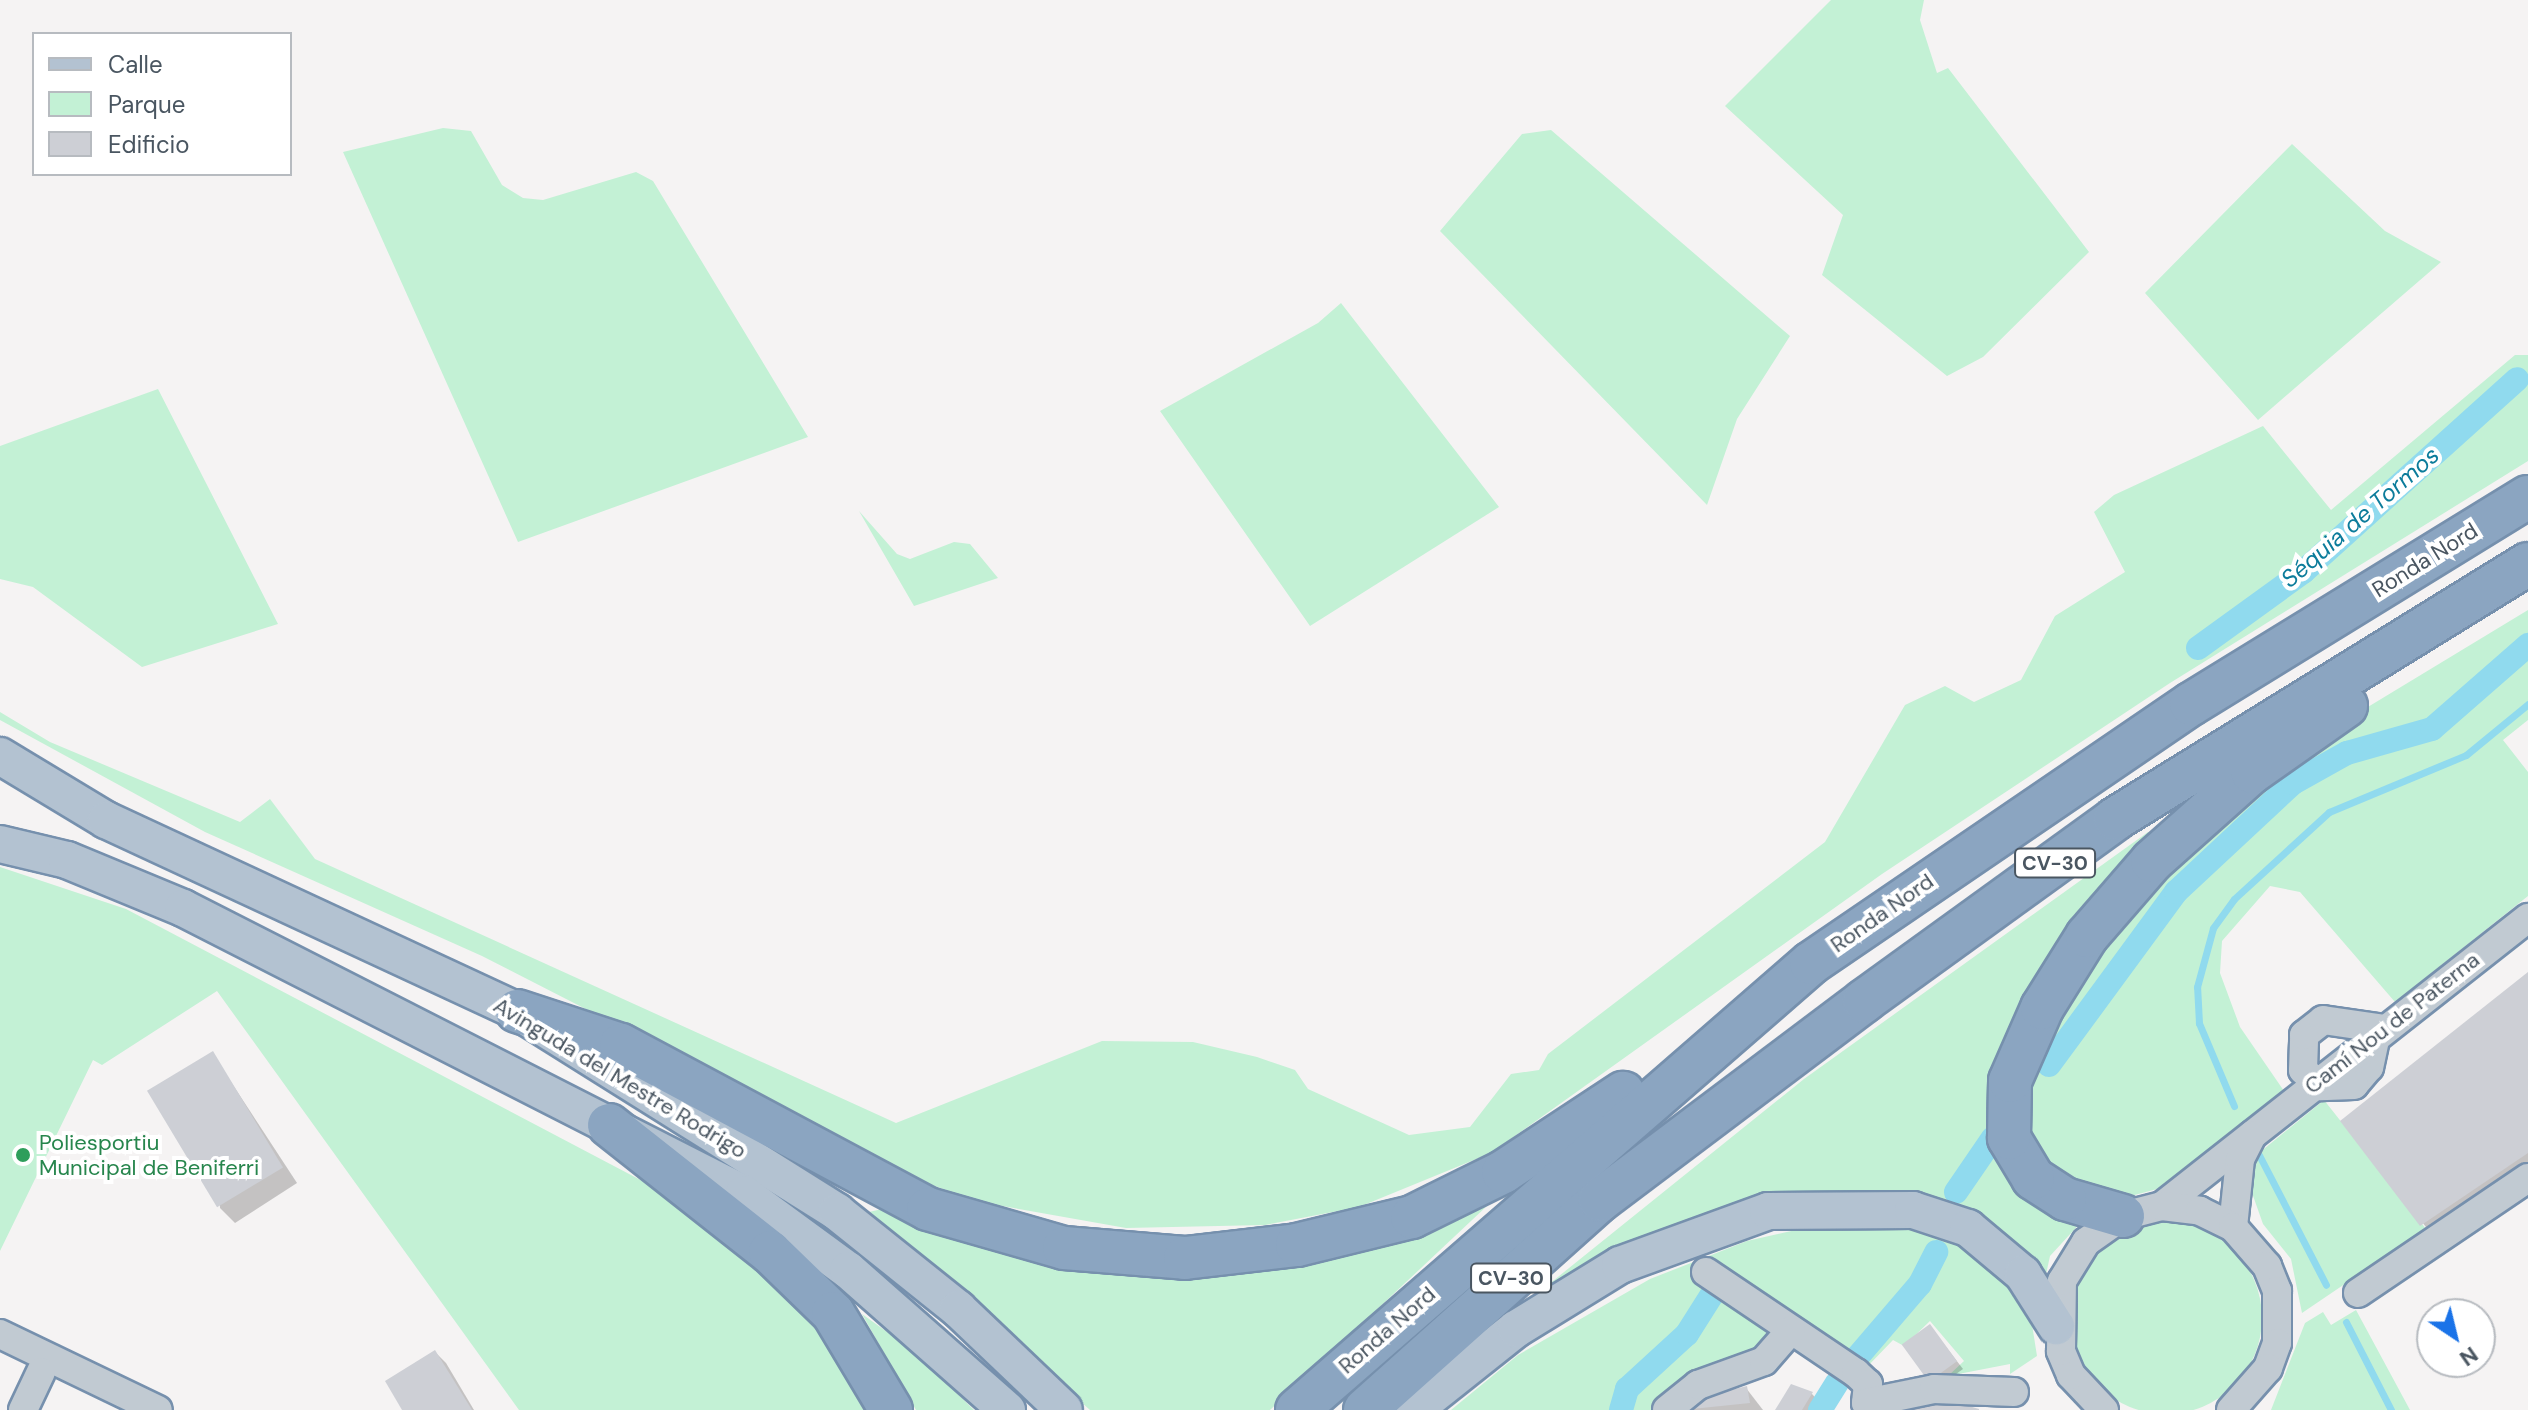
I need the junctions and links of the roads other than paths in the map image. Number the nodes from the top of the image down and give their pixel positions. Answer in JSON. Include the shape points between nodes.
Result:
{"nodes":[{"id":1,"x":2528,"y":497,"type":"edge"},
{"id":2,"x":2528,"y":564,"type":"edge"},
{"id":3,"x":2466,"y":601,"type":"junction"},
{"id":4,"x":0,"y":756,"type":"edge"},
{"id":5,"x":0,"y":844,"type":"edge"},
{"id":6,"x":2528,"y":918,"type":"edge"},
{"id":7,"x":1811,"y":963,"type":"junction"},
{"id":8,"x":517,"y":1011,"type":"junction"},
{"id":9,"x":2381,"y":1032,"type":"junction"},
{"id":10,"x":2315,"y":1083,"type":"junction"},
{"id":11,"x":609,"y":1125,"type":"junction"},
{"id":12,"x":2255,"y":1128,"type":"junction"},
{"id":13,"x":1666,"y":1156,"type":"junction"},
{"id":14,"x":2528,"y":1178,"type":"edge"},
{"id":15,"x":2142,"y":1211,"type":"junction"},
{"id":16,"x":2233,"y":1227,"type":"junction"},
{"id":17,"x":1706,"y":1272,"type":"dead end"},
{"id":18,"x":2358,"y":1293,"type":"dead end"},
{"id":19,"x":2056,"y":1326,"type":"junction"},
{"id":20,"x":1791,"y":1330,"type":"junction"},
{"id":21,"x":0,"y":1334,"type":"edge"},
{"id":22,"x":0,"y":1352,"type":"edge"},
{"id":23,"x":49,"y":1376,"type":"junction"},
{"id":24,"x":2014,"y":1392,"type":"dead end"},
{"id":25,"x":2253,"y":1400,"type":"edge"},
{"id":26,"x":1863,"y":1407,"type":"edge"},
{"id":27,"x":23,"y":1410,"type":"edge"},
{"id":28,"x":41,"y":1410,"type":"edge"},
{"id":29,"x":116,"y":1410,"type":"edge"},
{"id":30,"x":158,"y":1410,"type":"edge"},
{"id":31,"x":891,"y":1410,"type":"edge"},
{"id":32,"x":1007,"y":1410,"type":"edge"},
{"id":33,"x":1064,"y":1410,"type":"edge"},
{"id":34,"x":1297,"y":1410,"type":"edge"},
{"id":35,"x":1365,"y":1410,"type":"edge"},
{"id":36,"x":1398,"y":1410,"type":"edge"},
{"id":37,"x":1414,"y":1410,"type":"edge"},
{"id":38,"x":1667,"y":1410,"type":"edge"},
{"id":39,"x":2104,"y":1410,"type":"edge"},
{"id":40,"x":2231,"y":1410,"type":"edge"}],
"edges":[{"from":1,"to":7,"type":"highway","name":"Ronda Nord","number":"CV-30","via":[[2178,713]]},
{"from":2,"to":3,"type":"highway","name":"Ronda Nord","number":"CV-30"},
{"from":3,"to":13,"type":"highway","name":"Ronda Nord","number":"CV-30","via":[[2115,819]]},
{"from":3,"to":15,"type":"highway","via":[[2384,679],[2252,772],[2152,861],[2087,936],[2042,1008],[2010,1081],[2009,1138],[2033,1178],[2065,1199]]},
{"from":4,"to":8,"type":"main road","name":"Avinguda del Mestre Rodrigo","via":[[106,820]]},
{"from":5,"to":11,"type":"main road","name":"Avinguda del Mestre Rodrigo","via":[[67,860],[183,908]]},
{"from":6,"to":9,"type":"street","name":"Camí Nou de Paterna"},
{"from":7,"to":8,"type":"highway","via":[[1712,1024],[1585,1122],[1412,1217],[1297,1245],[1185,1258],[1064,1248],[928,1209],[621,1045]]},
{"from":7,"to":34,"type":"highway","name":"Ronda Nord","number":"CV-30"},
{"from":8,"to":33,"type":"main road","name":"Avinguda del Mestre Rodrigo","via":[[837,1212],[958,1309]]},
{"from":9,"to":10,"type":"street","name":"Camí Nou de Paterna"},
{"from":9,"to":10,"type":"street","via":[[2334,1018],[2312,1026],[2300,1059]]},
{"from":10,"to":12,"type":"street","name":"Camí Nou de Paterna"},
{"from":11,"to":31,"type":"highway","via":[[734,1222],[833,1313]]},
{"from":11,"to":32,"type":"main road","name":"Avinguda del Mestre Rodrigo","via":[[744,1194],[859,1279]]},
{"from":12,"to":15,"type":"street","name":"Camí Nou de Paterna"},
{"from":12,"to":16,"type":"street","via":[[2240,1159]]},
{"from":13,"to":35,"type":"highway","name":"Ronda Nord","number":"CV-30","via":[[1600,1200]]},
{"from":13,"to":36,"type":"main road"},
{"from":14,"to":18,"type":"street"},
{"from":15,"to":16,"type":"street","via":[[2200,1211]]},
{"from":15,"to":19,"type":"street","name":"Camí Nou de Paterna","via":[[2086,1242],[2070,1268]]},
{"from":16,"to":25,"type":"street","via":[[2260,1256],[2277,1291],[2277,1343]]},
{"from":17,"to":20,"type":"street"},
{"from":19,"to":37,"type":"main road","via":[[2023,1274],[1968,1228],[1913,1210],[1768,1211],[1620,1265],[1516,1329]]},
{"from":19,"to":39,"type":"street","via":[[2071,1375]]},
{"from":20,"to":26,"type":"street","via":[[1868,1384]]},
{"from":20,"to":38,"type":"street","via":[[1764,1361],[1698,1385]]},
{"from":21,"to":30,"type":"street"},
{"from":22,"to":23,"type":"street"},
{"from":23,"to":27,"type":"street"},
{"from":23,"to":28,"type":"street"},
{"from":23,"to":29,"type":"street"},
{"from":24,"to":26,"type":"street","via":[[1934,1389]]},
{"from":25,"to":40,"type":"street"}]}
